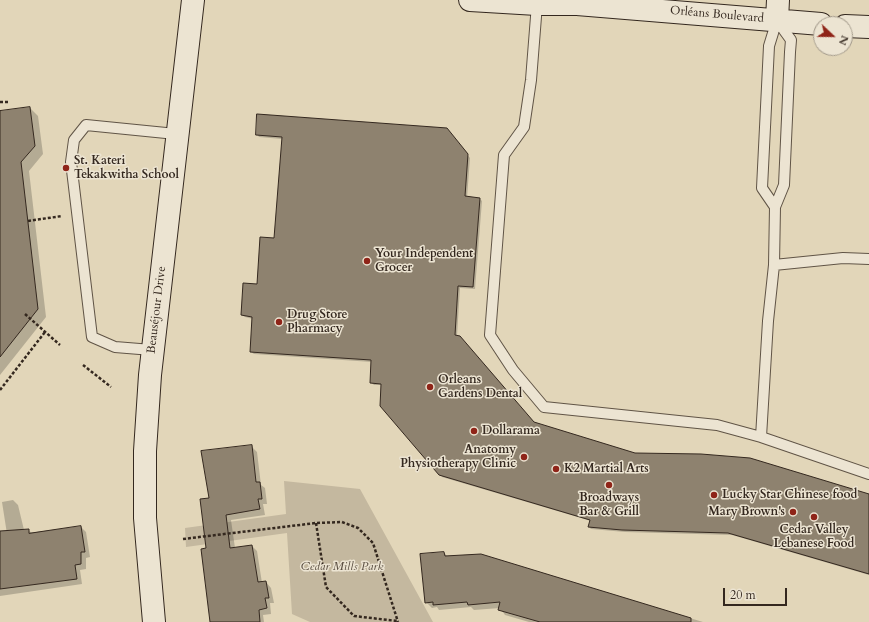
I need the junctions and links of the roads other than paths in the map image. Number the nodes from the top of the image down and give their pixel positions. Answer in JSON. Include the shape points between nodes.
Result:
{"nodes":[{"id":1,"x":193,"y":0,"type":"edge"},
{"id":2,"x":470,"y":0,"type":"edge"},
{"id":3,"x":537,"y":4,"type":"junction"},
{"id":4,"x":777,"y":10,"type":"edge"},
{"id":5,"x":813,"y":21,"type":"edge"},
{"id":6,"x":853,"y":26,"type":"edge"},
{"id":7,"x":869,"y":27,"type":"edge"},
{"id":8,"x":176,"y":134,"type":"junction"},
{"id":9,"x":775,"y":207,"type":"junction"},
{"id":10,"x":869,"y":259,"type":"edge"},
{"id":11,"x":774,"y":265,"type":"junction"},
{"id":12,"x":152,"y":350,"type":"junction"},
{"id":13,"x":761,"y":437,"type":"junction"},
{"id":14,"x":869,"y":474,"type":"edge"},
{"id":15,"x":154,"y":622,"type":"edge"}],
"edges":[{"from":1,"to":8,"type":"street","name":"Beauséjour Drive"},
{"from":2,"to":3,"type":"street","name":"Orléans Boulevard"},
{"from":3,"to":4,"type":"street","name":"Orléans Boulevard"},
{"from":3,"to":13,"type":"lane","via":[[531,80],[524,127],[504,155],[490,335],[513,370],[544,407],[717,425]]},
{"from":4,"to":5,"type":"street","name":"Orléans Boulevard"},
{"from":4,"to":9,"type":"lane","via":[[791,40],[784,185]]},
{"from":4,"to":9,"type":"lane","via":[[769,46],[762,188]]},
{"from":6,"to":7,"type":"street"},
{"from":8,"to":12,"type":"street","name":"Beauséjour Drive"},
{"from":8,"to":12,"type":"lane","via":[[86,125],[74,140],[70,162],[92,337],[115,347]]},
{"from":9,"to":11,"type":"lane"},
{"from":10,"to":11,"type":"lane","via":[[843,258]]},
{"from":11,"to":13,"type":"lane"},
{"from":12,"to":15,"type":"street","name":"Beauséjour Drive","via":[[145,518]]},
{"from":13,"to":14,"type":"lane"}]}
